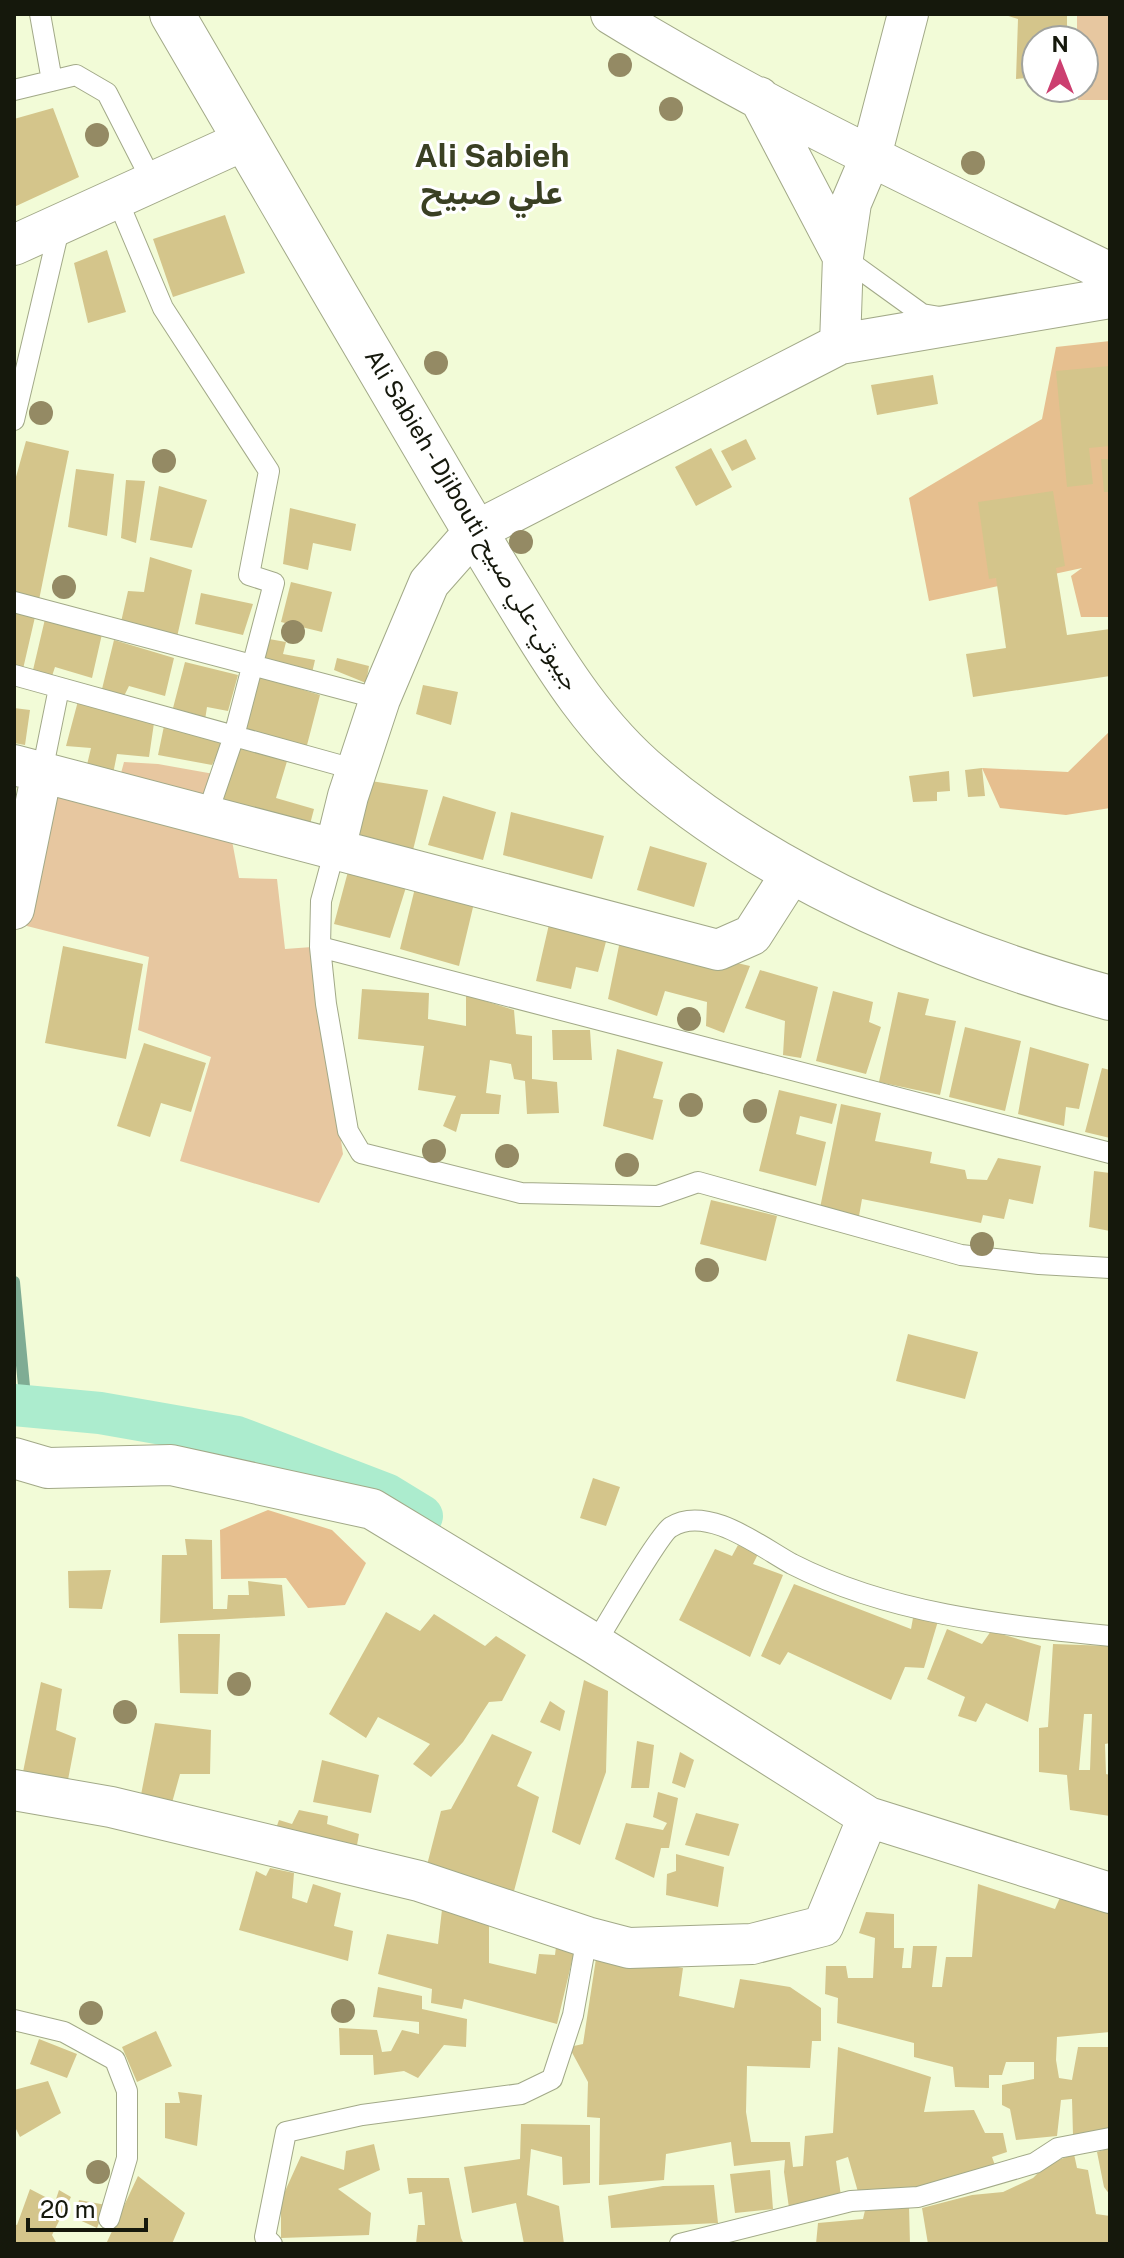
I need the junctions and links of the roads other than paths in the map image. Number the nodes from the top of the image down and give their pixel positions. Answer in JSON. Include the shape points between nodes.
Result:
{"nodes":[{"id":1,"x":40,"y":14,"type":"edge"},
{"id":2,"x":172,"y":14,"type":"edge"},
{"id":3,"x":611,"y":14,"type":"edge"},
{"id":4,"x":908,"y":14,"type":"edge"},
{"id":5,"x":52,"y":81,"type":"junction"},
{"id":6,"x":14,"y":90,"type":"edge"},
{"id":7,"x":759,"y":97,"type":"junction"},
{"id":8,"x":245,"y":140,"type":"junction"},
{"id":9,"x":871,"y":156,"type":"junction"},
{"id":10,"x":135,"y":191,"type":"junction"},
{"id":11,"x":60,"y":225,"type":"junction"},
{"id":12,"x":14,"y":245,"type":"edge"},
{"id":13,"x":843,"y":257,"type":"junction"},
{"id":14,"x":1110,"y":273,"type":"edge"},
{"id":15,"x":1110,"y":298,"type":"edge"},
{"id":16,"x":970,"y":322,"type":"junction"},
{"id":17,"x":840,"y":344,"type":"junction"},
{"id":18,"x":14,"y":420,"type":"edge"},
{"id":19,"x":474,"y":532,"type":"junction"},
{"id":20,"x":14,"y":602,"type":"edge"},
{"id":21,"x":252,"y":665,"type":"junction"},
{"id":22,"x":14,"y":675,"type":"edge"},
{"id":23,"x":59,"y":688,"type":"junction"},
{"id":24,"x":380,"y":699,"type":"junction"},
{"id":25,"x":234,"y":736,"type":"junction"},
{"id":26,"x":28,"y":769,"type":"edge"},
{"id":27,"x":357,"y":770,"type":"junction"},
{"id":28,"x":207,"y":815,"type":"junction"},
{"id":29,"x":335,"y":849,"type":"junction"},
{"id":30,"x":793,"y":871,"type":"junction"},
{"id":31,"x":14,"y":909,"type":"edge"},
{"id":32,"x":320,"y":947,"type":"junction"},
{"id":33,"x":1110,"y":998,"type":"edge"},
{"id":34,"x":1110,"y":1153,"type":"edge"},
{"id":35,"x":1110,"y":1268,"type":"edge"},
{"id":36,"x":14,"y":1458,"type":"edge"},
{"id":37,"x":1110,"y":1636,"type":"edge"},
{"id":38,"x":595,"y":1644,"type":"junction"},
{"id":39,"x":14,"y":1790,"type":"edge"},
{"id":40,"x":868,"y":1817,"type":"junction"},
{"id":41,"x":1110,"y":1893,"type":"edge"},
{"id":42,"x":587,"y":1937,"type":"junction"},
{"id":43,"x":14,"y":2020,"type":"edge"},
{"id":44,"x":1110,"y":2138,"type":"edge"},
{"id":45,"x":109,"y":2219,"type":"dead end"},
{"id":46,"x":272,"y":2244,"type":"edge"},
{"id":47,"x":680,"y":2244,"type":"edge"}],
"edges":[{"from":1,"to":5,"type":"lane"},
{"from":2,"to":8,"type":"main road","name":"Ali Sabieh - Djibouti جيبوتي-علي صبيح"},
{"from":3,"to":7,"type":"street"},
{"from":4,"to":9,"type":"street"},
{"from":5,"to":6,"type":"lane"},
{"from":5,"to":10,"type":"lane","via":[[76,75],[107,93]]},
{"from":7,"to":9,"type":"street"},
{"from":7,"to":13,"type":"street"},
{"from":8,"to":10,"type":"street"},
{"from":8,"to":19,"type":"main road","name":"Ali Sabieh - Djibouti جيبوتي-علي صبيح"},
{"from":9,"to":13,"type":"street","via":[[851,203]]},
{"from":9,"to":14,"type":"street"},
{"from":10,"to":11,"type":"street"},
{"from":10,"to":21,"type":"lane","via":[[163,308],[269,471],[249,575],[274,583]]},
{"from":11,"to":12,"type":"street"},
{"from":11,"to":18,"type":"lane"},
{"from":13,"to":16,"type":"lane","via":[[922,314]]},
{"from":13,"to":17,"type":"street"},
{"from":15,"to":16,"type":"street"},
{"from":16,"to":17,"type":"street"},
{"from":17,"to":19,"type":"street"},
{"from":19,"to":24,"type":"street","via":[[429,583]]},
{"from":19,"to":30,"type":"main road","name":"Ali Sabieh - Djibouti جيبوتي-علي صبيح","via":[[568,682],[606,731],[699,813]]},
{"from":20,"to":21,"type":"lane"},
{"from":21,"to":24,"type":"lane"},
{"from":21,"to":25,"type":"lane"},
{"from":22,"to":23,"type":"lane"},
{"from":23,"to":25,"type":"lane"},
{"from":23,"to":26,"type":"lane"},
{"from":24,"to":27,"type":"street"},
{"from":25,"to":27,"type":"lane"},
{"from":25,"to":28,"type":"lane"},
{"from":26,"to":28,"type":"street"},
{"from":26,"to":31,"type":"street"},
{"from":27,"to":29,"type":"street"},
{"from":28,"to":29,"type":"street"},
{"from":29,"to":30,"type":"street","via":[[718,950],[752,935]]},
{"from":29,"to":32,"type":"lane","via":[[321,901]]},
{"from":30,"to":33,"type":"main road","name":"Ali Sabieh - Djibouti جيبوتي-علي صبيح","via":[[971,952]]},
{"from":32,"to":34,"type":"lane"},
{"from":32,"to":35,"type":"lane","via":[[348,1131],[361,1153],[521,1193],[658,1196],[698,1182],[961,1255]]},
{"from":36,"to":38,"type":"street","via":[[48,1468],[171,1465],[372,1509]]},
{"from":37,"to":38,"type":"lane","via":[[922,1610],[859,1592],[792,1564],[743,1534],[694,1519],[669,1527]]},
{"from":38,"to":40,"type":"street"},
{"from":39,"to":42,"type":"street","via":[[111,1807],[419,1881]]},
{"from":40,"to":41,"type":"street"},
{"from":40,"to":42,"type":"street","via":[[823,1926],[752,1944],[629,1948]]},
{"from":42,"to":46,"type":"lane","via":[[573,2015],[552,2079],[521,2094],[362,2115],[286,2132],[265,2237]]},
{"from":43,"to":45,"type":"lane","via":[[64,2032],[115,2060],[127,2091],[127,2158]]},
{"from":44,"to":47,"type":"lane","via":[[1058,2148],[1035,2163],[918,2197],[851,2201]]}]}
